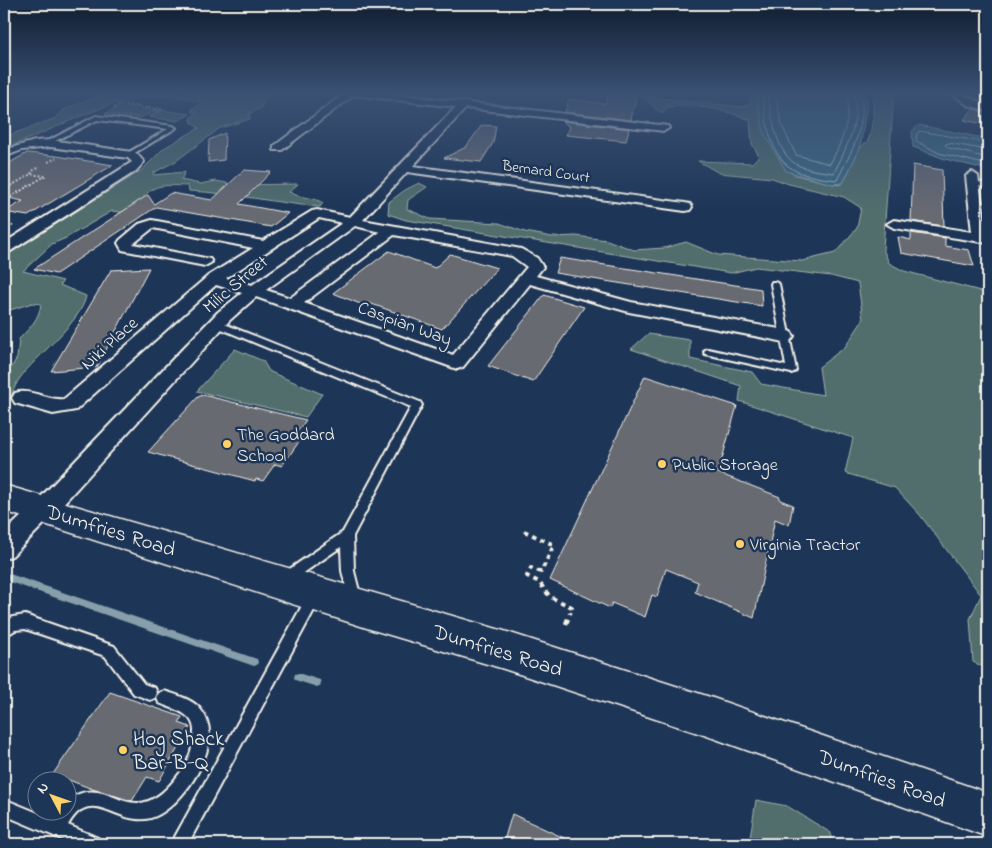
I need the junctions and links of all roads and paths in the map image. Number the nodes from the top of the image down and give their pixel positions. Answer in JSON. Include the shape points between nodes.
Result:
{"nodes":[{"id":1,"x":67,"y":133,"type":"edge"},
{"id":2,"x":165,"y":133,"type":"edge"},
{"id":3,"x":298,"y":133,"type":"edge"},
{"id":4,"x":437,"y":133,"type":"edge"},
{"id":5,"x":47,"y":143,"type":"junction"},
{"id":6,"x":278,"y":148,"type":"dead end"},
{"id":7,"x":4,"y":154,"type":"edge"},
{"id":8,"x":128,"y":155,"type":"junction"},
{"id":9,"x":40,"y":167,"type":"dead end"},
{"id":10,"x":403,"y":168,"type":"junction"},
{"id":11,"x":31,"y":174,"type":"junction"},
{"id":12,"x":972,"y":180,"type":"joint"},
{"id":13,"x":988,"y":186,"type":"edge"},
{"id":14,"x":4,"y":190,"type":"edge"},
{"id":15,"x":4,"y":201,"type":"edge"},
{"id":16,"x":685,"y":207,"type":"dead end"},
{"id":17,"x":983,"y":218,"type":"edge"},
{"id":18,"x":354,"y":221,"type":"junction"},
{"id":19,"x":894,"y":224,"type":"dead end"},
{"id":20,"x":392,"y":230,"type":"junction"},
{"id":21,"x":984,"y":239,"type":"edge"},
{"id":22,"x":265,"y":246,"type":"junction"},
{"id":23,"x":4,"y":249,"type":"edge"},
{"id":24,"x":205,"y":262,"type":"dead end"},
{"id":25,"x":527,"y":278,"type":"junction"},
{"id":26,"x":213,"y":279,"type":"junction"},
{"id":27,"x":776,"y":284,"type":"dead end"},
{"id":28,"x":254,"y":290,"type":"junction"},
{"id":29,"x":291,"y":305,"type":"junction"},
{"id":30,"x":217,"y":324,"type":"junction"},
{"id":31,"x":785,"y":336,"type":"junction"},
{"id":32,"x":708,"y":352,"type":"dead end"},
{"id":33,"x":22,"y":398,"type":"dead end"},
{"id":34,"x":4,"y":498,"type":"edge"},
{"id":35,"x":44,"y":509,"type":"junction"},
{"id":36,"x":524,"y":531,"type":"dead end"},
{"id":37,"x":347,"y":536,"type":"junction"},
{"id":38,"x":4,"y":548,"type":"edge"},
{"id":39,"x":280,"y":582,"type":"junction"},
{"id":40,"x":316,"y":593,"type":"junction"},
{"id":41,"x":357,"y":607,"type":"junction"},
{"id":42,"x":566,"y":624,"type":"dead end"},
{"id":43,"x":4,"y":630,"type":"edge"},
{"id":44,"x":4,"y":807,"type":"edge"},
{"id":45,"x":988,"y":815,"type":"edge"},
{"id":46,"x":56,"y":829,"type":"junction"},
{"id":47,"x":92,"y":844,"type":"edge"},
{"id":48,"x":179,"y":844,"type":"edge"}],
"edges":[{"from":1,"to":5,"type":"lane"},
{"from":2,"to":8,"type":"lane"},
{"from":3,"to":6,"type":"street"},
{"from":4,"to":10,"type":"street","name":"Milic Street"},
{"from":5,"to":7,"type":"street","via":[[25,146]]},
{"from":5,"to":8,"type":"street"},
{"from":8,"to":23,"type":"street","via":[[136,158],[137,165]]},
{"from":9,"to":11,"type":"path"},
{"from":10,"to":16,"type":"street","name":"Bernard Court"},
{"from":10,"to":18,"type":"street","name":"Milic Street"},
{"from":11,"to":14,"type":"path"},
{"from":11,"to":15,"type":"path","via":[[45,176]]},
{"from":12,"to":13,"type":"lane"},
{"from":12,"to":17,"type":"street"},
{"from":17,"to":21,"type":"street"},
{"from":18,"to":20,"type":"street"},
{"from":18,"to":22,"type":"street","name":"Niki Place","via":[[317,214]]},
{"from":18,"to":28,"type":"street","name":"Milic Street"},
{"from":19,"to":21,"type":"street"},
{"from":20,"to":25,"type":"street","via":[[516,252],[532,261],[535,267]]},
{"from":20,"to":29,"type":"street"},
{"from":22,"to":24,"type":"street","via":[[152,224],[144,227],[124,246]]},
{"from":22,"to":26,"type":"street","name":"Niki Place"},
{"from":25,"to":29,"type":"street","name":"Caspian Way","via":[[457,363]]},
{"from":25,"to":31,"type":"street","via":[[629,306]]},
{"from":26,"to":28,"type":"street"},
{"from":26,"to":33,"type":"street","name":"Niki Place","via":[[69,405],[54,407]]},
{"from":27,"to":31,"type":"lane"},
{"from":28,"to":29,"type":"street","name":"Caspian Way"},
{"from":28,"to":30,"type":"street","name":"Milic Street"},
{"from":30,"to":35,"type":"street","name":"Milic Street"},
{"from":30,"to":37,"type":"lane","via":[[417,404]]},
{"from":31,"to":32,"type":"lane","via":[[791,370]]},
{"from":34,"to":35,"type":"main road","name":"Dumfries Road"},
{"from":35,"to":38,"type":"street","name":"Milic Street"},
{"from":35,"to":39,"type":"main road","name":"Dumfries Road"},
{"from":36,"to":42,"type":"path","via":[[554,544],[541,572],[530,568],[527,576],[539,582],[550,598],[572,607]]},
{"from":37,"to":39,"type":"lane"},
{"from":37,"to":41,"type":"lane","via":[[348,571]]},
{"from":39,"to":40,"type":"main road","name":"Dumfries Road"},
{"from":40,"to":41,"type":"main road","name":"Dumfries Road"},
{"from":40,"to":48,"type":"lane"},
{"from":41,"to":45,"type":"main road","name":"Dumfries Road","via":[[504,650],[710,717]]},
{"from":43,"to":46,"type":"lane","via":[[13,624],[26,622],[109,651],[139,689],[193,709],[201,723],[204,741],[191,771],[170,798],[143,812],[130,812],[101,801],[83,800],[70,808]]},
{"from":44,"to":46,"type":"lane"},
{"from":46,"to":47,"type":"lane"}]}
